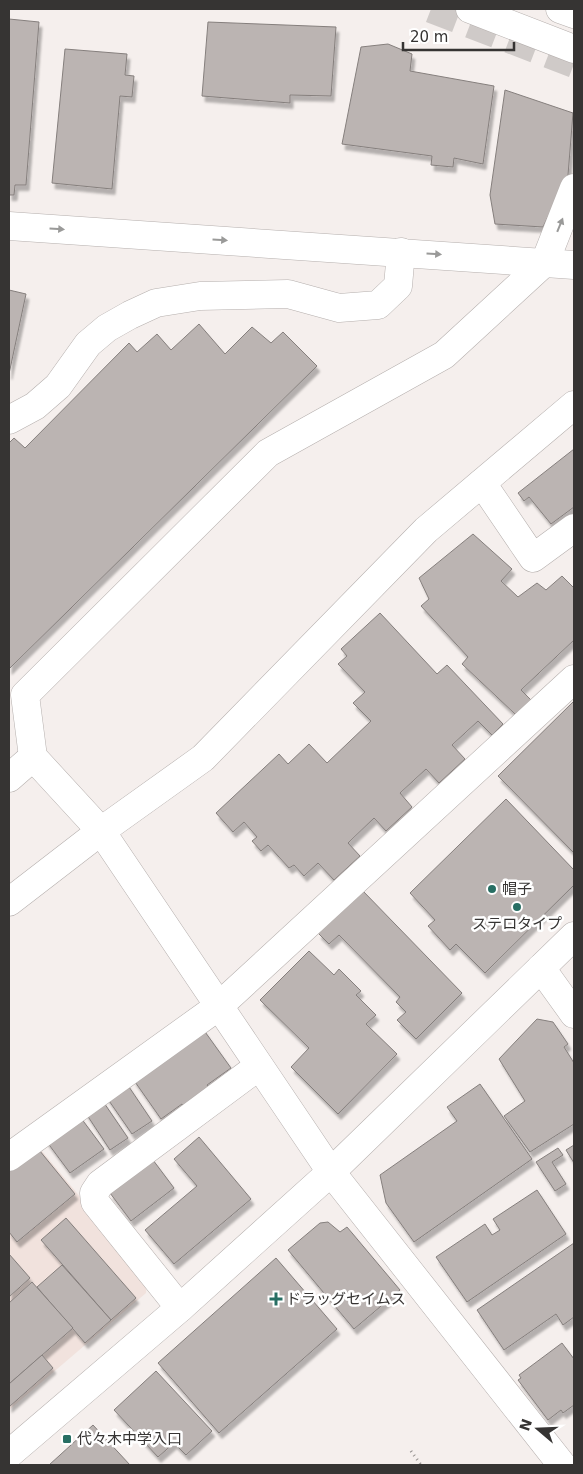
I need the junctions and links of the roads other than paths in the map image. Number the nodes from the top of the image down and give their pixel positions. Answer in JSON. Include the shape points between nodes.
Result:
{"nodes":[{"id":1,"x":470,"y":9,"type":"edge"},
{"id":2,"x":560,"y":9,"type":"edge"},
{"id":3,"x":574,"y":14,"type":"edge"},
{"id":4,"x":574,"y":49,"type":"edge"},
{"id":5,"x":574,"y":188,"type":"edge"},
{"id":6,"x":9,"y":226,"type":"edge"},
{"id":7,"x":401,"y":252,"type":"junction"},
{"id":8,"x":545,"y":262,"type":"junction"},
{"id":9,"x":574,"y":265,"type":"edge"},
{"id":10,"x":574,"y":405,"type":"edge"},
{"id":11,"x":9,"y":420,"type":"edge"},
{"id":12,"x":482,"y":483,"type":"junction"},
{"id":13,"x":574,"y":528,"type":"edge"},
{"id":14,"x":574,"y":679,"type":"edge"},
{"id":15,"x":33,"y":757,"type":"junction"},
{"id":16,"x":9,"y":778,"type":"edge"},
{"id":17,"x":101,"y":831,"type":"junction"},
{"id":18,"x":9,"y":902,"type":"edge"},
{"id":19,"x":574,"y":936,"type":"edge"},
{"id":20,"x":541,"y":968,"type":"junction"},
{"id":21,"x":219,"y":1006,"type":"junction"},
{"id":22,"x":574,"y":1014,"type":"edge"},
{"id":23,"x":259,"y":1066,"type":"junction"},
{"id":24,"x":9,"y":1157,"type":"edge"},
{"id":25,"x":331,"y":1172,"type":"junction"},
{"id":26,"x":180,"y":1308,"type":"junction"},
{"id":27,"x":9,"y":1454,"type":"edge"},
{"id":28,"x":565,"y":1458,"type":"edge"}],
"edges":[{"from":1,"to":4,"type":"main road"},
{"from":2,"to":3,"type":"main road"},
{"from":8,"to":5,"type":"main road","one_way":true},
{"from":6,"to":7,"type":"main road","one_way":true},
{"from":7,"to":8,"type":"main road","one_way":true},
{"from":7,"to":11,"type":"main road","via":[[398,286],[378,306],[339,308],[288,294],[200,296],[156,303],[108,328],[88,344],[58,386],[35,406]]},
{"from":8,"to":9,"type":"main road"},
{"from":8,"to":15,"type":"main road","via":[[444,355],[268,453],[25,695]]},
{"from":10,"to":12,"type":"main road"},
{"from":12,"to":13,"type":"main road","via":[[533,558]]},
{"from":12,"to":17,"type":"main road","via":[[426,530],[203,758]]},
{"from":14,"to":21,"type":"main road"},
{"from":15,"to":16,"type":"main road"},
{"from":15,"to":17,"type":"main road"},
{"from":17,"to":18,"type":"main road"},
{"from":17,"to":21,"type":"main road"},
{"from":19,"to":20,"type":"main road"},
{"from":20,"to":22,"type":"main road"},
{"from":20,"to":25,"type":"main road"},
{"from":21,"to":23,"type":"main road"},
{"from":21,"to":24,"type":"main road"},
{"from":23,"to":25,"type":"main road"},
{"from":23,"to":26,"type":"main road","via":[[100,1184],[94,1193],[95,1202]]},
{"from":25,"to":26,"type":"main road"},
{"from":25,"to":28,"type":"main road"},
{"from":26,"to":27,"type":"main road"}]}
